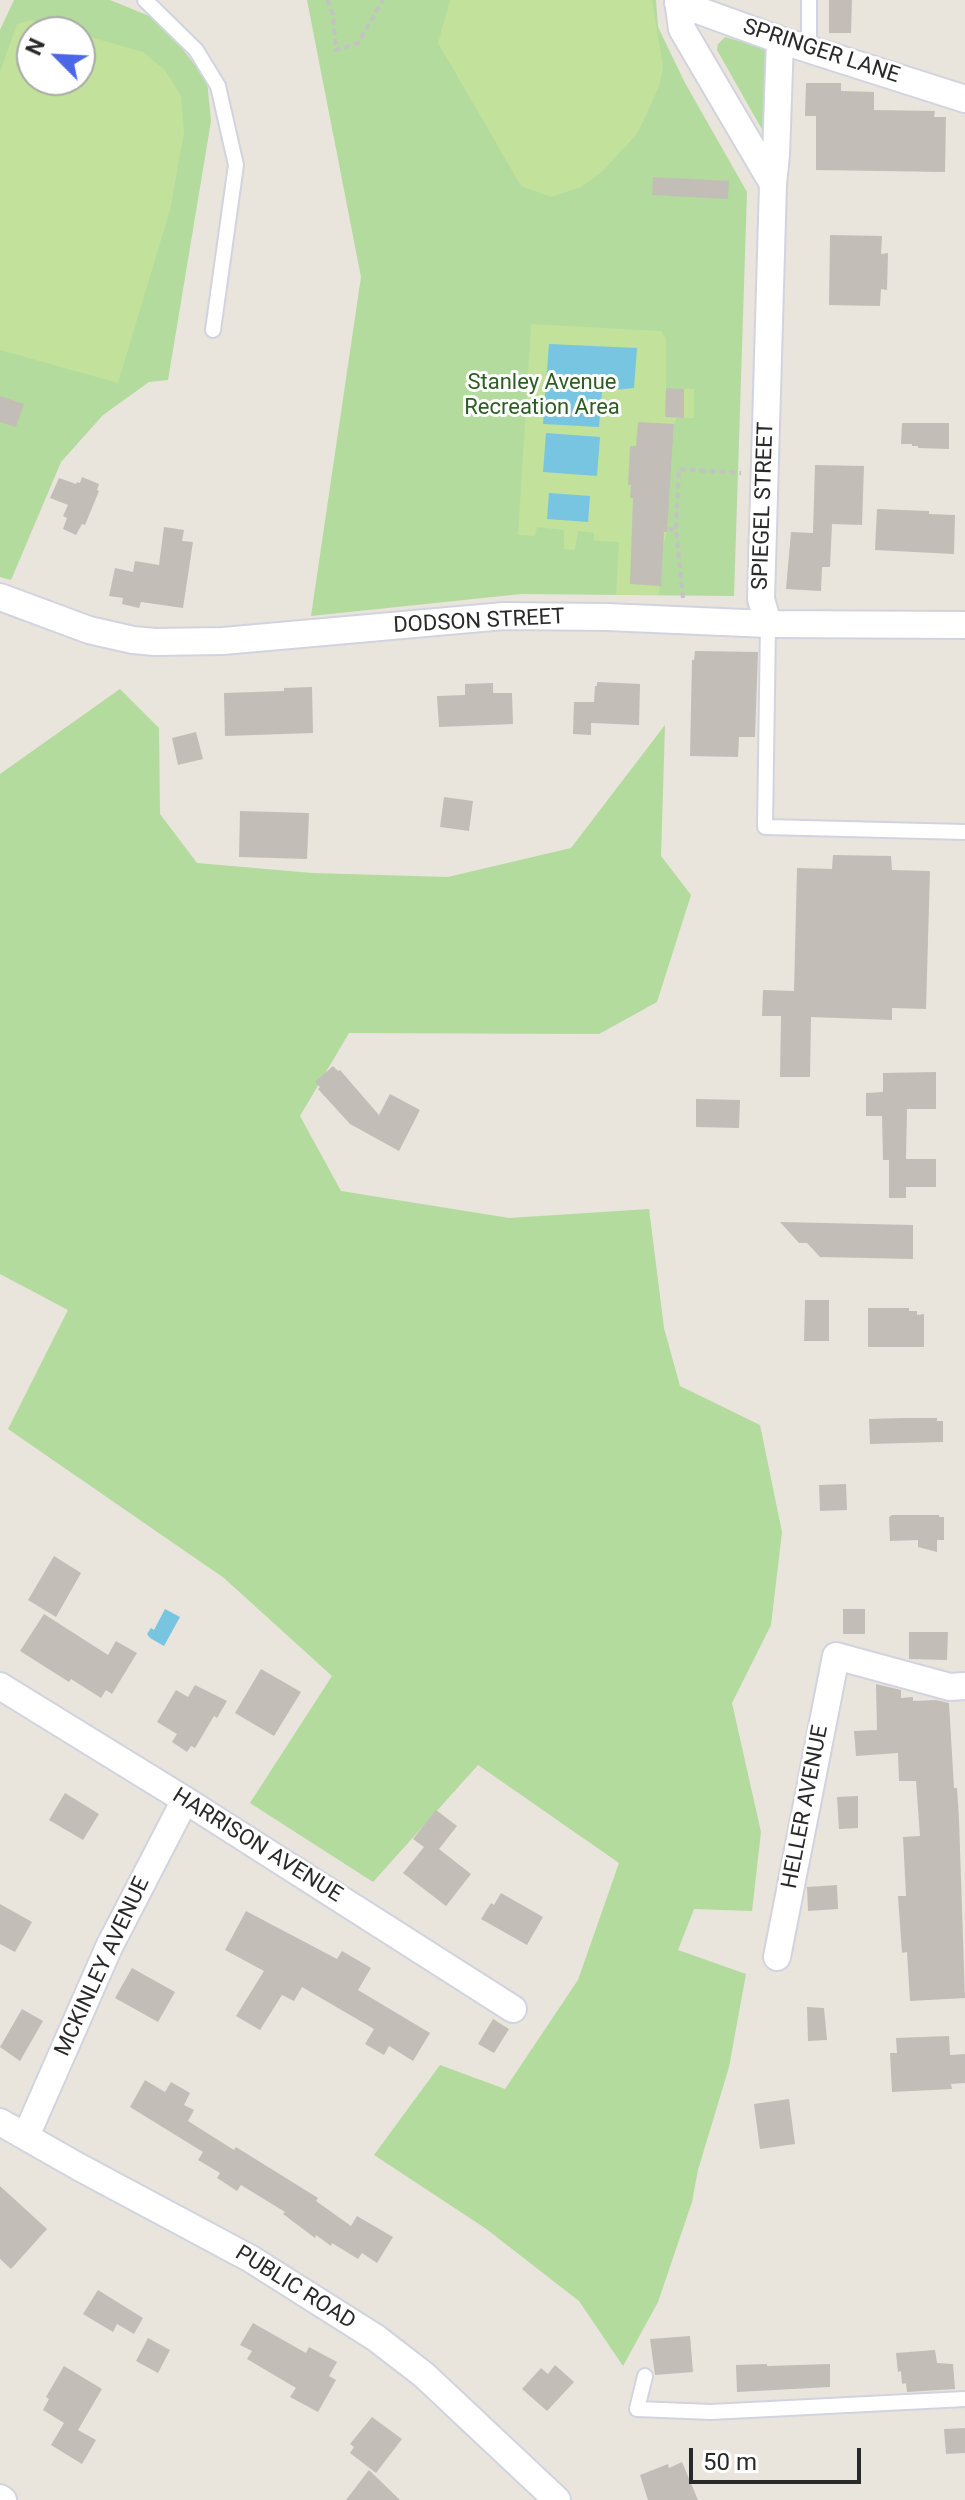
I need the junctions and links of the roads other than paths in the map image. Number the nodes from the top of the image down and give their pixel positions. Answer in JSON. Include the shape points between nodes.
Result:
{"nodes":[{"id":1,"x":145,"y":0,"type":"edge"},
{"id":2,"x":809,"y":0,"type":"edge"},
{"id":3,"x":678,"y":2,"type":"edge"},
{"id":4,"x":780,"y":40,"type":"junction"},
{"id":5,"x":809,"y":47,"type":"junction"},
{"id":6,"x":965,"y":99,"type":"edge"},
{"id":7,"x":773,"y":184,"type":"junction"},
{"id":8,"x":213,"y":330,"type":"dead end"},
{"id":9,"x":0,"y":597,"type":"edge"},
{"id":10,"x":768,"y":624,"type":"junction"},
{"id":11,"x":965,"y":625,"type":"edge"},
{"id":12,"x":965,"y":832,"type":"edge"},
{"id":13,"x":0,"y":1686,"type":"edge"},
{"id":14,"x":965,"y":1686,"type":"edge"},
{"id":15,"x":185,"y":1800,"type":"junction"},
{"id":16,"x":777,"y":1957,"type":"dead end"},
{"id":17,"x":513,"y":2009,"type":"dead end"},
{"id":18,"x":0,"y":2122,"type":"edge"},
{"id":19,"x":26,"y":2136,"type":"junction"},
{"id":20,"x":645,"y":2376,"type":"dead end"},
{"id":21,"x":965,"y":2399,"type":"edge"},
{"id":22,"x":557,"y":2500,"type":"edge"}],
"edges":[{"from":1,"to":8,"type":"lane","via":[[196,50],[218,86],[236,165]]},
{"from":2,"to":5,"type":"lane"},
{"from":3,"to":4,"type":"street","name":"SPRINGER LANE"},
{"from":3,"to":7,"type":"street","via":[[682,29]]},
{"from":4,"to":5,"type":"street","name":"SPRINGER LANE"},
{"from":4,"to":7,"type":"street","name":"SPIEGEL STREET"},
{"from":5,"to":6,"type":"street","name":"SPRINGER LANE"},
{"from":7,"to":10,"type":"street","name":"SPIEGEL STREET","via":[[761,599]]},
{"from":9,"to":10,"type":"street","name":"DODSON STREET","via":[[89,630],[155,642],[213,642],[504,616]]},
{"from":10,"to":11,"type":"street","name":"DODSON STREET"},
{"from":10,"to":12,"type":"lane","name":"SPIEGEL STREET","via":[[765,827]]},
{"from":13,"to":15,"type":"street","name":"HARRISON AVENUE"},
{"from":14,"to":16,"type":"street","name":"HELLER AVENUE","via":[[950,1687],[836,1656]]},
{"from":15,"to":17,"type":"street","name":"HARRISON AVENUE"},
{"from":15,"to":19,"type":"street","name":"MCKINLEY AVENUE","via":[[109,1947]]},
{"from":18,"to":19,"type":"street","name":"PUBLIC ROAD"},
{"from":19,"to":22,"type":"street","name":"PUBLIC ROAD","via":[[251,2259],[376,2338],[424,2375]]},
{"from":20,"to":21,"type":"lane","via":[[637,2409],[711,2412]]}]}
